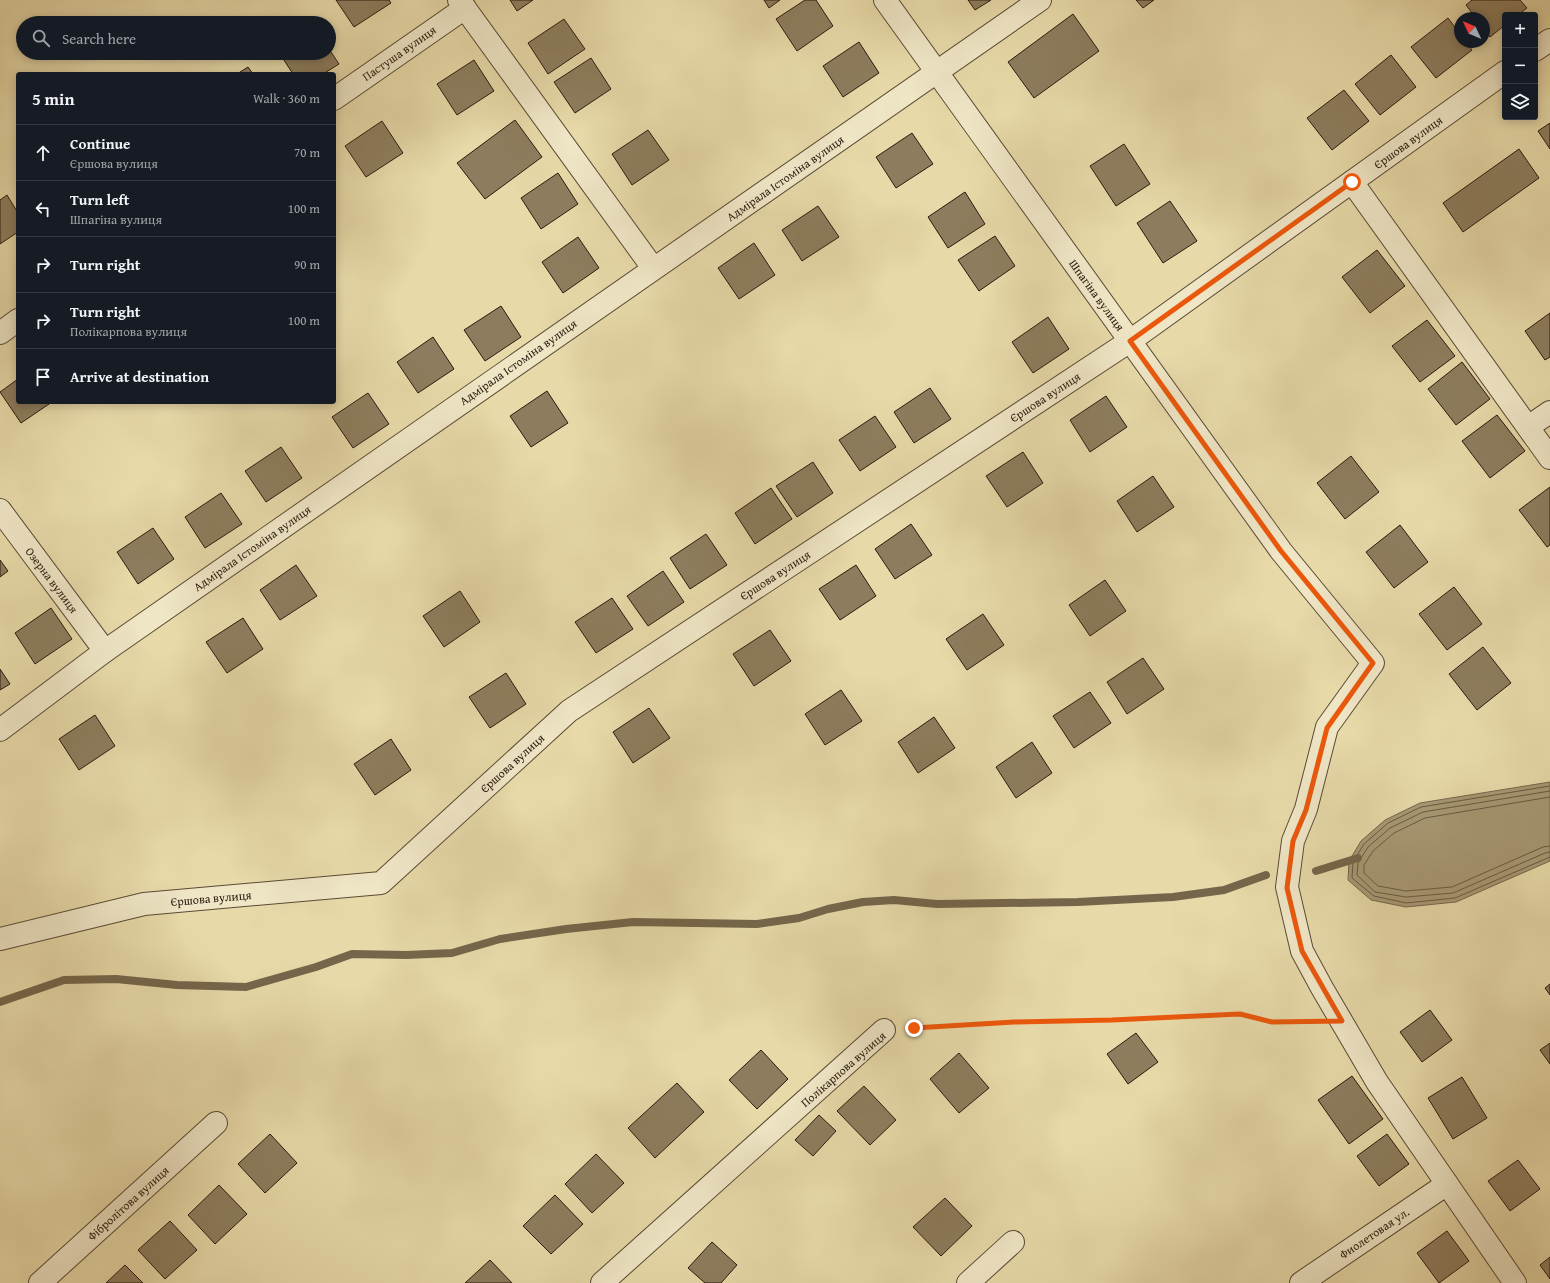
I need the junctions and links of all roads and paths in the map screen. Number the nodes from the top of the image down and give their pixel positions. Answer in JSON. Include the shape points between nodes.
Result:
{"nodes":[{"id":1,"x":885,"y":0,"type":"edge"},
{"id":2,"x":1040,"y":0,"type":"edge"},
{"id":3,"x":462,"y":4,"type":"edge"},
{"id":4,"x":1550,"y":40,"type":"edge"},
{"id":5,"x":1538,"y":48,"type":"edge"},
{"id":6,"x":937,"y":73,"type":"junction"},
{"id":7,"x":1502,"y":74,"type":"edge"},
{"id":8,"x":336,"y":98,"type":"edge"},
{"id":9,"x":1352,"y":182,"type":"junction"},
{"id":10,"x":653,"y":268,"type":"junction"},
{"id":11,"x":16,"y":321,"type":"edge"},
{"id":12,"x":0,"y":333,"type":"edge"},
{"id":13,"x":1130,"y":341,"type":"junction"},
{"id":14,"x":1550,"y":412,"type":"edge"},
{"id":15,"x":1528,"y":428,"type":"junction"},
{"id":16,"x":1550,"y":458,"type":"edge"},
{"id":17,"x":0,"y":510,"type":"edge"},
{"id":18,"x":105,"y":651,"type":"junction"},
{"id":19,"x":0,"y":730,"type":"edge"},
{"id":20,"x":0,"y":938,"type":"edge"},
{"id":21,"x":1342,"y":1021,"type":"junction"},
{"id":22,"x":884,"y":1030,"type":"joint"},
{"id":23,"x":216,"y":1123,"type":"dead end"},
{"id":24,"x":1448,"y":1184,"type":"junction"},
{"id":25,"x":1014,"y":1242,"type":"dead end"},
{"id":26,"x":975,"y":1281,"type":"edge"},
{"id":27,"x":40,"y":1283,"type":"edge"},
{"id":28,"x":602,"y":1283,"type":"edge"},
{"id":29,"x":1301,"y":1283,"type":"edge"},
{"id":30,"x":1514,"y":1283,"type":"edge"}],
"edges":[{"from":1,"to":6,"type":"street","name":"Шпагіна вулиця"},
{"from":2,"to":6,"type":"street","name":"Адмірала Істоміна вулиця"},
{"from":3,"to":8,"type":"street","name":"Пастуша вулиця"},
{"from":3,"to":10,"type":"street"},
{"from":4,"to":5,"type":"street"},
{"from":6,"to":10,"type":"street","name":"Адмірала Істоміна вулиця"},
{"from":6,"to":13,"type":"street","name":"Шпагіна вулиця"},
{"from":7,"to":9,"type":"street","name":"Єршова вулиця"},
{"from":9,"to":13,"type":"street","name":"Єршова вулиця"},
{"from":9,"to":15,"type":"street"},
{"from":10,"to":18,"type":"street","name":"Адмірала Істоміна вулиця"},
{"from":11,"to":12,"type":"street"},
{"from":13,"to":20,"type":"street","name":"Єршова вулиця","via":[[569,711],[381,883],[144,904]]},
{"from":13,"to":21,"type":"street","name":"Шпагіна вулиця","via":[[1281,551],[1373,663],[1327,728],[1306,810],[1293,841],[1287,888],[1302,951]]},
{"from":14,"to":15,"type":"street"},
{"from":15,"to":16,"type":"street"},
{"from":17,"to":18,"type":"street","name":"Озерна вулиця"},
{"from":18,"to":19,"type":"street","name":"Адмірала Істоміна вулиця"},
{"from":21,"to":22,"type":"path","name":"Полікарпова вулиця","via":[[1272,1022],[1240,1014],[1014,1022]]},
{"from":21,"to":24,"type":"street","via":[[1377,1082]]},
{"from":22,"to":28,"type":"street","name":"Полікарпова вулиця"},
{"from":23,"to":27,"type":"street","name":"Фібролітова вулиця"},
{"from":24,"to":29,"type":"street","name":"Фиолетовая ул."},
{"from":24,"to":30,"type":"street"},
{"from":25,"to":26,"type":"street"}]}
